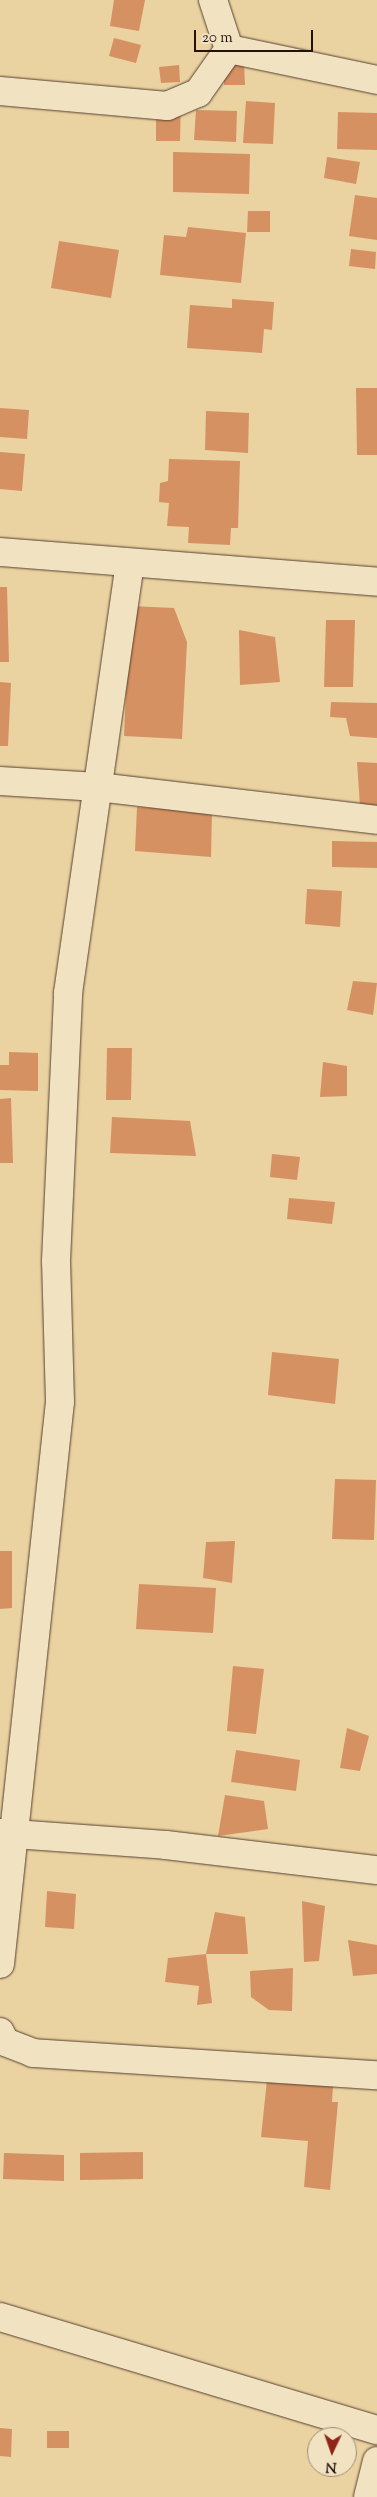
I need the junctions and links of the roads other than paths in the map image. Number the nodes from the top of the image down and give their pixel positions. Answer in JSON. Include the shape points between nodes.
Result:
{"nodes":[{"id":1,"x":213,"y":0,"type":"edge"},
{"id":2,"x":229,"y":49,"type":"junction"},
{"id":3,"x":377,"y":80,"type":"edge"},
{"id":4,"x":0,"y":91,"type":"edge"},
{"id":5,"x":0,"y":552,"type":"edge"},
{"id":6,"x":130,"y":564,"type":"junction"},
{"id":7,"x":377,"y":582,"type":"edge"},
{"id":8,"x":0,"y":781,"type":"edge"},
{"id":9,"x":98,"y":787,"type":"junction"},
{"id":10,"x":377,"y":820,"type":"edge"},
{"id":11,"x":8,"y":1833,"type":"edge"},
{"id":12,"x":377,"y":1870,"type":"edge"},
{"id":13,"x":0,"y":1964,"type":"edge"},
{"id":14,"x":0,"y":2032,"type":"edge"},
{"id":15,"x":377,"y":2075,"type":"edge"},
{"id":16,"x":0,"y":2317,"type":"edge"},
{"id":17,"x":377,"y":2430,"type":"edge"},
{"id":18,"x":377,"y":2461,"type":"edge"},
{"id":19,"x":368,"y":2497,"type":"edge"}],
"edges":[{"from":1,"to":2,"type":"street"},
{"from":2,"to":3,"type":"street"},
{"from":2,"to":4,"type":"street","via":[[198,93],[167,106]]},
{"from":5,"to":6,"type":"street"},
{"from":6,"to":7,"type":"street"},
{"from":6,"to":9,"type":"street"},
{"from":8,"to":9,"type":"street"},
{"from":9,"to":10,"type":"street"},
{"from":9,"to":11,"type":"street","via":[[68,993],[56,1261],[60,1402]]},
{"from":11,"to":12,"type":"street","via":[[166,1845]]},
{"from":11,"to":13,"type":"street"},
{"from":14,"to":15,"type":"street","via":[[5,2042],[33,2053]]},
{"from":16,"to":17,"type":"street"},
{"from":18,"to":19,"type":"street"}]}
